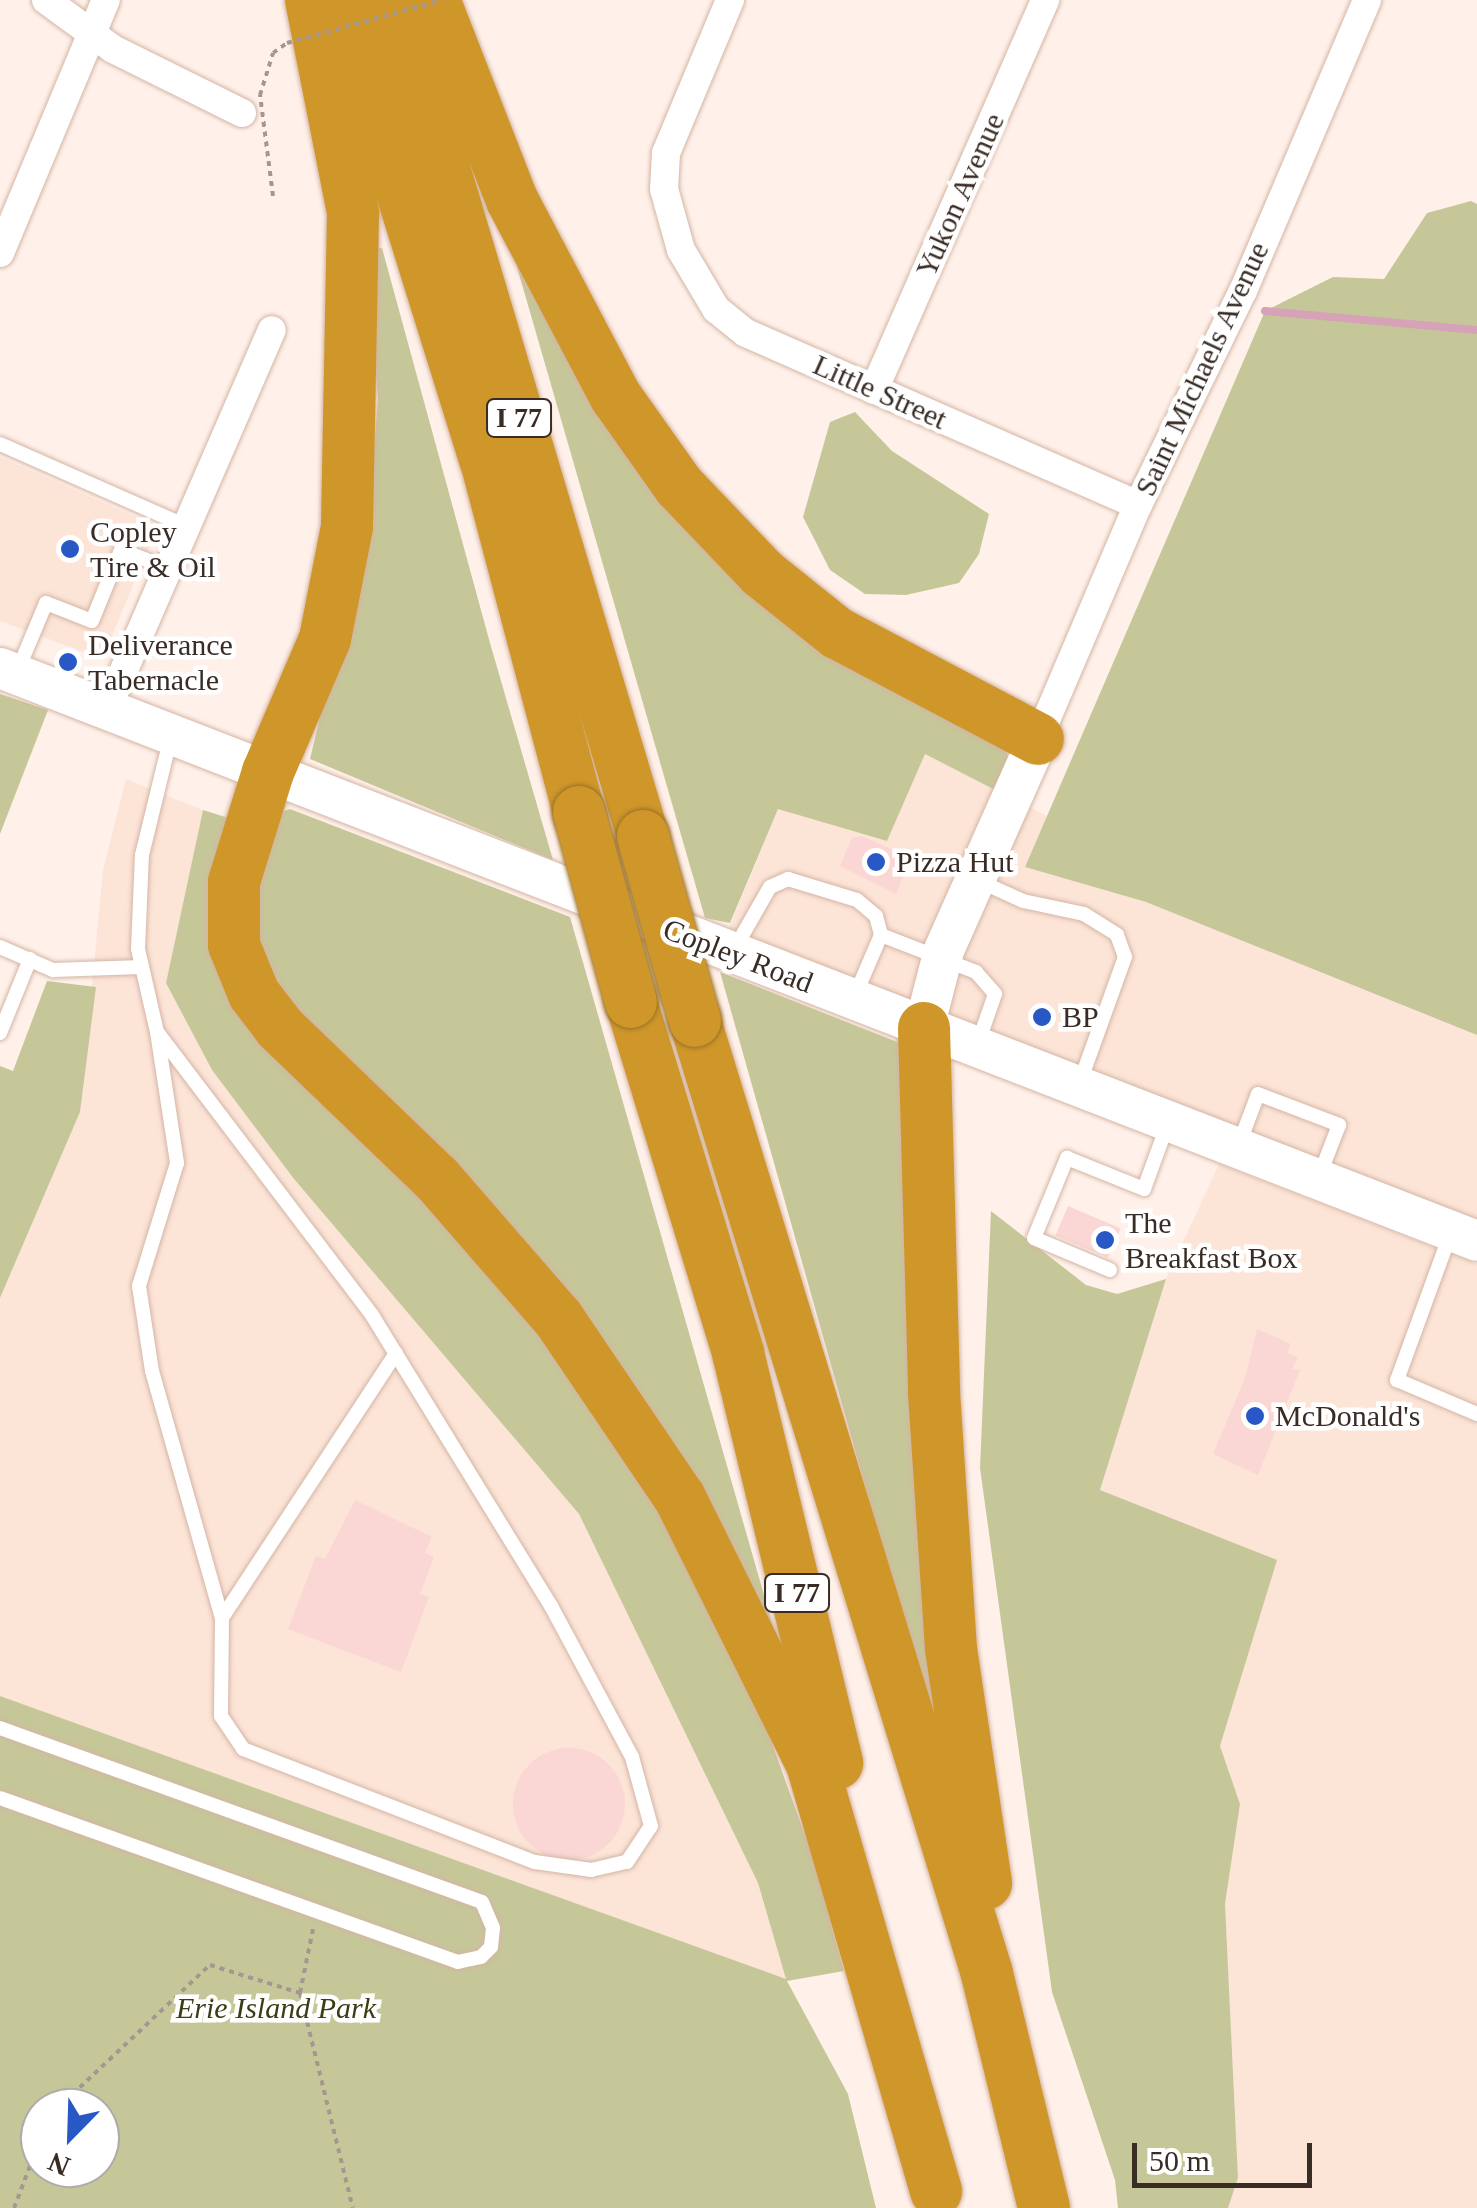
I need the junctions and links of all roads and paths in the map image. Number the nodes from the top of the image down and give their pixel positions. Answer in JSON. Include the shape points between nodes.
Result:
{"nodes":[{"id":1,"x":46,"y":0,"type":"edge"},
{"id":2,"x":106,"y":0,"type":"edge"},
{"id":3,"x":311,"y":0,"type":"edge"},
{"id":4,"x":342,"y":0,"type":"edge"},
{"id":5,"x":394,"y":0,"type":"edge"},
{"id":6,"x":438,"y":0,"type":"edge"},
{"id":7,"x":730,"y":0,"type":"edge"},
{"id":8,"x":1045,"y":0,"type":"edge"},
{"id":9,"x":1368,"y":0,"type":"edge"},
{"id":10,"x":92,"y":32,"type":"junction"},
{"id":11,"x":242,"y":113,"type":"dead end"},
{"id":12,"x":273,"y":196,"type":"dead end"},
{"id":13,"x":0,"y":254,"type":"edge"},
{"id":14,"x":272,"y":330,"type":"dead end"},
{"id":15,"x":874,"y":390,"type":"junction"},
{"id":16,"x":0,"y":444,"type":"edge"},
{"id":17,"x":1138,"y":504,"type":"junction"},
{"id":18,"x":186,"y":526,"type":"junction"},
{"id":19,"x":168,"y":568,"type":"junction"},
{"id":20,"x":8,"y":672,"type":"edge"},
{"id":21,"x":107,"y":709,"type":"junction"},
{"id":22,"x":172,"y":734,"type":"junction"},
{"id":23,"x":1038,"y":738,"type":"junction"},
{"id":24,"x":268,"y":772,"type":"junction"},
{"id":25,"x":975,"y":880,"type":"junction"},
{"id":26,"x":881,"y":934,"type":"junction"},
{"id":27,"x":0,"y":947,"type":"edge"},
{"id":28,"x":732,"y":953,"type":"junction"},
{"id":29,"x":942,"y":957,"type":"junction"},
{"id":30,"x":30,"y":960,"type":"junction"},
{"id":31,"x":142,"y":968,"type":"junction"},
{"id":32,"x":853,"y":1000,"type":"junction"},
{"id":33,"x":924,"y":1028,"type":"junction"},
{"id":34,"x":157,"y":1032,"type":"junction"},
{"id":35,"x":0,"y":1033,"type":"edge"},
{"id":36,"x":976,"y":1048,"type":"junction"},
{"id":37,"x":1078,"y":1087,"type":"junction"},
{"id":38,"x":1168,"y":1123,"type":"junction"},
{"id":39,"x":1238,"y":1149,"type":"junction"},
{"id":40,"x":1318,"y":1180,"type":"junction"},
{"id":41,"x":1464,"y":1236,"type":"edge"},
{"id":42,"x":1110,"y":1270,"type":"dead end"},
{"id":43,"x":396,"y":1353,"type":"junction"},
{"id":44,"x":1477,"y":1414,"type":"edge"},
{"id":45,"x":222,"y":1618,"type":"junction"},
{"id":46,"x":0,"y":1728,"type":"edge"},
{"id":47,"x":0,"y":1798,"type":"edge"},
{"id":48,"x":320,"y":1910,"type":"junction"},
{"id":49,"x":300,"y":1994,"type":"junction"},
{"id":50,"x":79,"y":2088,"type":"edge"},
{"id":51,"x":1017,"y":2088,"type":"junction"},
{"id":52,"x":939,"y":2200,"type":"edge"},
{"id":53,"x":354,"y":2208,"type":"edge"},
{"id":54,"x":1044,"y":2208,"type":"edge"}],
"edges":[{"from":1,"to":10,"type":"street"},
{"from":2,"to":10,"type":"street"},
{"from":3,"to":24,"type":"highway","via":[[353,213],[353,449],[342,566],[325,639]]},
{"from":4,"to":52,"type":"highway","number":"I 77","bridge":true,"via":[[486,461],[631,1002],[738,1353]]},
{"from":5,"to":51,"type":"highway","number":"I 77","bridge":true},
{"from":6,"to":12,"type":"path","bridge":true,"via":[[287,42],[273,53],[260,95]]},
{"from":6,"to":23,"type":"highway","via":[[512,200],[607,381],[679,486],[762,573],[837,633]]},
{"from":7,"to":15,"type":"street","name":"Little Street","via":[[666,153],[672,225],[703,292],[730,322]]},
{"from":8,"to":15,"type":"street","name":"Yukon Avenue"},
{"from":9,"to":17,"type":"street","name":"Saint Michaels Avenue","via":[[1243,291]]},
{"from":10,"to":11,"type":"street","via":[[168,80]]},
{"from":10,"to":13,"type":"street"},
{"from":14,"to":18,"type":"street"},
{"from":15,"to":17,"type":"street","name":"Little Street"},
{"from":16,"to":18,"type":"lane"},
{"from":17,"to":23,"type":"street","name":"Saint Michaels Avenue"},
{"from":18,"to":19,"type":"street"},
{"from":19,"to":20,"type":"lane","via":[[122,550],[92,621],[46,603]]},
{"from":19,"to":21,"type":"street"},
{"from":20,"to":21,"type":"main road","name":"Copley Road"},
{"from":21,"to":22,"type":"main road","name":"Copley Road"},
{"from":22,"to":24,"type":"main road","name":"Copley Road"},
{"from":22,"to":31,"type":"lane","via":[[142,855]]},
{"from":23,"to":25,"type":"main road"},
{"from":24,"to":28,"type":"main road","name":"Copley Road"},
{"from":24,"to":52,"type":"highway","via":[[231,902],[243,973],[280,1028],[437,1179],[519,1269],[680,1498],[812,1764]]},
{"from":25,"to":29,"type":"main road"},
{"from":25,"to":37,"type":"lane","via":[[1023,901],[1084,914],[1118,935],[1125,957]]},
{"from":26,"to":28,"type":"lane","via":[[876,916],[856,900],[788,879],[770,887]]},
{"from":26,"to":29,"type":"lane"},
{"from":26,"to":32,"type":"lane"},
{"from":27,"to":30,"type":"lane"},
{"from":28,"to":32,"type":"main road","name":"Copley Road"},
{"from":29,"to":33,"type":"main road"},
{"from":29,"to":36,"type":"lane","via":[[976,972],[995,994]]},
{"from":30,"to":31,"type":"lane","via":[[80,972]]},
{"from":30,"to":35,"type":"lane"},
{"from":31,"to":34,"type":"lane"},
{"from":32,"to":33,"type":"main road","name":"Copley Road"},
{"from":33,"to":36,"type":"main road","name":"Copley Road"},
{"from":33,"to":51,"type":"highway","via":[[934,1393],[951,1649]]},
{"from":34,"to":43,"type":"lane"},
{"from":34,"to":45,"type":"lane","via":[[177,1164],[139,1286],[152,1371]]},
{"from":36,"to":37,"type":"main road","name":"Copley Road"},
{"from":37,"to":38,"type":"main road","name":"Copley Road"},
{"from":38,"to":39,"type":"main road","name":"Copley Road"},
{"from":38,"to":42,"type":"lane","via":[[1144,1189],[1067,1158],[1034,1238]]},
{"from":39,"to":40,"type":"main road","name":"Copley Road"},
{"from":39,"to":40,"type":"lane","via":[[1258,1094],[1339,1124]]},
{"from":40,"to":41,"type":"main road","name":"Copley Road"},
{"from":41,"to":44,"type":"lane","via":[[1397,1380]]},
{"from":43,"to":45,"type":"lane"},
{"from":43,"to":45,"type":"lane","via":[[551,1606],[632,1757],[651,1826],[627,1862],[591,1870],[534,1862],[243,1749],[221,1716]]},
{"from":46,"to":48,"type":"lane","via":[[482,1902],[493,1928],[491,1947],[481,1958],[458,1962]]},
{"from":47,"to":48,"type":"lane"},
{"from":48,"to":49,"type":"path","via":[[306,1947]]},
{"from":49,"to":50,"type":"path","via":[[210,1965]]},
{"from":49,"to":53,"type":"path"},
{"from":51,"to":54,"type":"highway","number":"I 77"}]}
